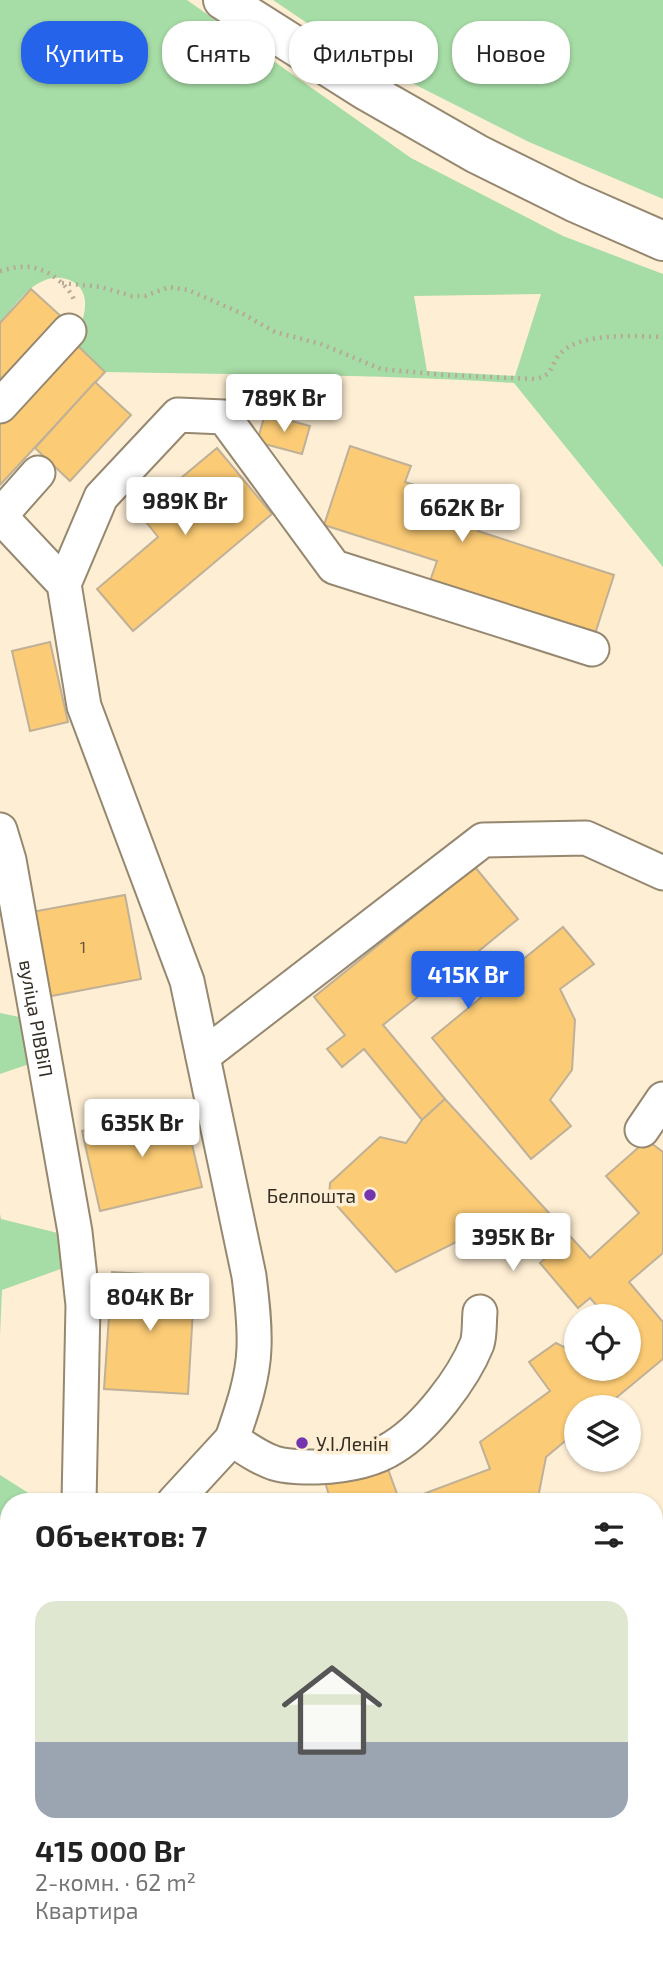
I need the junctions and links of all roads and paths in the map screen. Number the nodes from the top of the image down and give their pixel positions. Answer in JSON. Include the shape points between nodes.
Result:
{"nodes":[{"id":1,"x":223,"y":0,"type":"edge"},
{"id":2,"x":663,"y":241,"type":"edge"},
{"id":3,"x":0,"y":271,"type":"edge"},
{"id":4,"x":62,"y":283,"type":"junction"},
{"id":5,"x":69,"y":331,"type":"joint"},
{"id":6,"x":663,"y":337,"type":"edge"},
{"id":7,"x":0,"y":406,"type":"edge"},
{"id":8,"x":38,"y":473,"type":"dead end"},
{"id":9,"x":0,"y":516,"type":"edge"},
{"id":10,"x":64,"y":584,"type":"junction"},
{"id":11,"x":592,"y":649,"type":"dead end"},
{"id":12,"x":0,"y":830,"type":"edge"},
{"id":13,"x":663,"y":873,"type":"edge"},
{"id":14,"x":203,"y":1056,"type":"junction"},
{"id":15,"x":663,"y":1099,"type":"edge"},
{"id":16,"x":642,"y":1130,"type":"dead end"},
{"id":17,"x":480,"y":1312,"type":"dead end"},
{"id":18,"x":232,"y":1439,"type":"junction"},
{"id":19,"x":79,"y":1493,"type":"edge"},
{"id":20,"x":182,"y":1493,"type":"edge"}],
"edges":[{"from":1,"to":2,"type":"main road","via":[[477,154]]},
{"from":3,"to":4,"type":"path","via":[[36,268]]},
{"from":4,"to":5,"type":"path","via":[[72,293],[76,307]]},
{"from":4,"to":6,"type":"path","via":[[101,286],[132,296],[169,287],[188,290],[275,332],[321,344],[381,369],[445,375],[535,379],[551,371],[560,353],[571,345],[627,336]]},
{"from":5,"to":7,"type":"street"},
{"from":8,"to":9,"type":"street"},
{"from":9,"to":10,"type":"street"},
{"from":10,"to":11,"type":"street","via":[[101,497],[178,415],[224,417],[334,567]]},
{"from":10,"to":14,"type":"street","via":[[84,706],[187,981]]},
{"from":12,"to":19,"type":"street","name":"вуліца РІВВіП","via":[[75,1232],[82,1292]]},
{"from":13,"to":14,"type":"street","via":[[586,838],[483,839]]},
{"from":14,"to":18,"type":"street","via":[[254,1309],[249,1382]]},
{"from":15,"to":16,"type":"street"},
{"from":17,"to":18,"type":"street","via":[[478,1342],[446,1397],[393,1448],[358,1462],[301,1467],[275,1463]]},
{"from":18,"to":20,"type":"street"}]}
